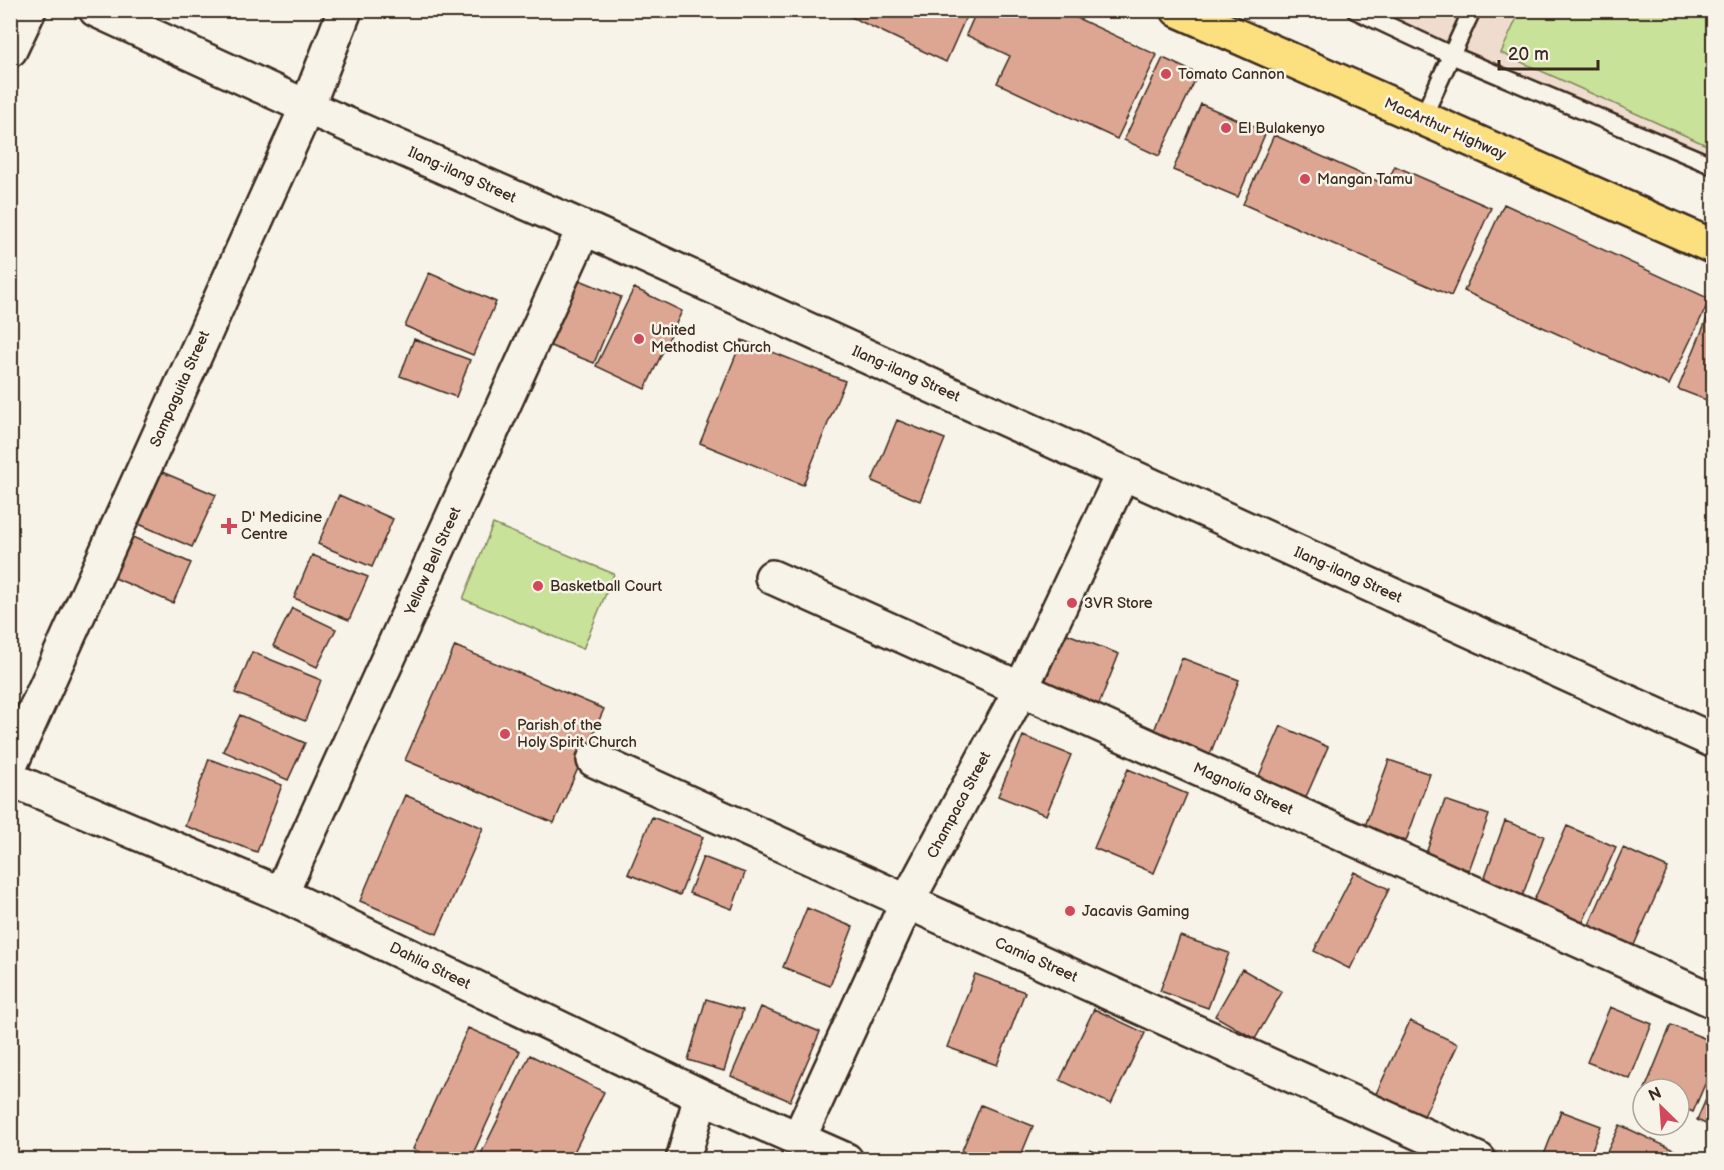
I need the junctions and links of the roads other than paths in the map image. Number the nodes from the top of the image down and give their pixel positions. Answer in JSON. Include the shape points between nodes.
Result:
{"nodes":[{"id":1,"x":29,"y":10,"type":"edge"},
{"id":2,"x":96,"y":10,"type":"edge"},
{"id":3,"x":345,"y":10,"type":"edge"},
{"id":4,"x":1178,"y":10,"type":"edge"},
{"id":5,"x":1355,"y":10,"type":"edge"},
{"id":6,"x":1472,"y":10,"type":"edge"},
{"id":7,"x":10,"y":50,"type":"edge"},
{"id":8,"x":1451,"y":55,"type":"junction"},
{"id":9,"x":307,"y":106,"type":"junction"},
{"id":10,"x":1422,"y":119,"type":"junction"},
{"id":11,"x":1713,"y":166,"type":"edge"},
{"id":12,"x":584,"y":228,"type":"junction"},
{"id":13,"x":1713,"y":247,"type":"edge"},
{"id":14,"x":1123,"y":472,"type":"junction"},
{"id":15,"x":772,"y":577,"type":"dead end"},
{"id":16,"x":1021,"y":689,"type":"junction"},
{"id":17,"x":1713,"y":741,"type":"edge"},
{"id":18,"x":594,"y":760,"type":"dead end"},
{"id":19,"x":10,"y":766,"type":"edge"},
{"id":20,"x":10,"y":779,"type":"edge"},
{"id":21,"x":281,"y":894,"type":"junction"},
{"id":22,"x":907,"y":902,"type":"junction"},
{"id":23,"x":1713,"y":1001,"type":"edge"},
{"id":24,"x":700,"y":1096,"type":"junction"},
{"id":25,"x":800,"y":1138,"type":"junction"},
{"id":26,"x":683,"y":1160,"type":"edge"},
{"id":27,"x":846,"y":1160,"type":"edge"},
{"id":28,"x":1479,"y":1160,"type":"edge"}],
"edges":[{"from":1,"to":7,"type":"street"},
{"from":2,"to":9,"type":"street","name":"Ilang-ilang Street"},
{"from":3,"to":9,"type":"street","name":"Sampaguita Street"},
{"from":4,"to":10,"type":"highway","name":"MacArthur Highway"},
{"from":5,"to":8,"type":"lane"},
{"from":6,"to":8,"type":"lane"},
{"from":8,"to":10,"type":"lane"},
{"from":8,"to":11,"type":"lane"},
{"from":9,"to":12,"type":"street","name":"Ilang-ilang Street"},
{"from":9,"to":19,"type":"street","name":"Sampaguita Street"},
{"from":10,"to":13,"type":"highway","name":"MacArthur Highway"},
{"from":12,"to":14,"type":"street","name":"Ilang-ilang Street"},
{"from":12,"to":21,"type":"street","name":"Yellow Bell Street"},
{"from":14,"to":16,"type":"street","name":"Champaca Street"},
{"from":14,"to":17,"type":"street","name":"Ilang-ilang Street"},
{"from":15,"to":16,"type":"street","name":"Magnolia Street"},
{"from":16,"to":22,"type":"street","name":"Champaca Street"},
{"from":16,"to":23,"type":"street","name":"Magnolia Street"},
{"from":18,"to":22,"type":"street","name":"Camia Street"},
{"from":20,"to":21,"type":"street","name":"Dahlia Street"},
{"from":21,"to":24,"type":"street","name":"Dahlia Street"},
{"from":22,"to":25,"type":"street","name":"Champaca Street"},
{"from":22,"to":28,"type":"street","name":"Camia Street"},
{"from":24,"to":25,"type":"street","name":"Dahlia Street"},
{"from":24,"to":26,"type":"street"},
{"from":25,"to":27,"type":"street","name":"Dahlia Street"}]}
